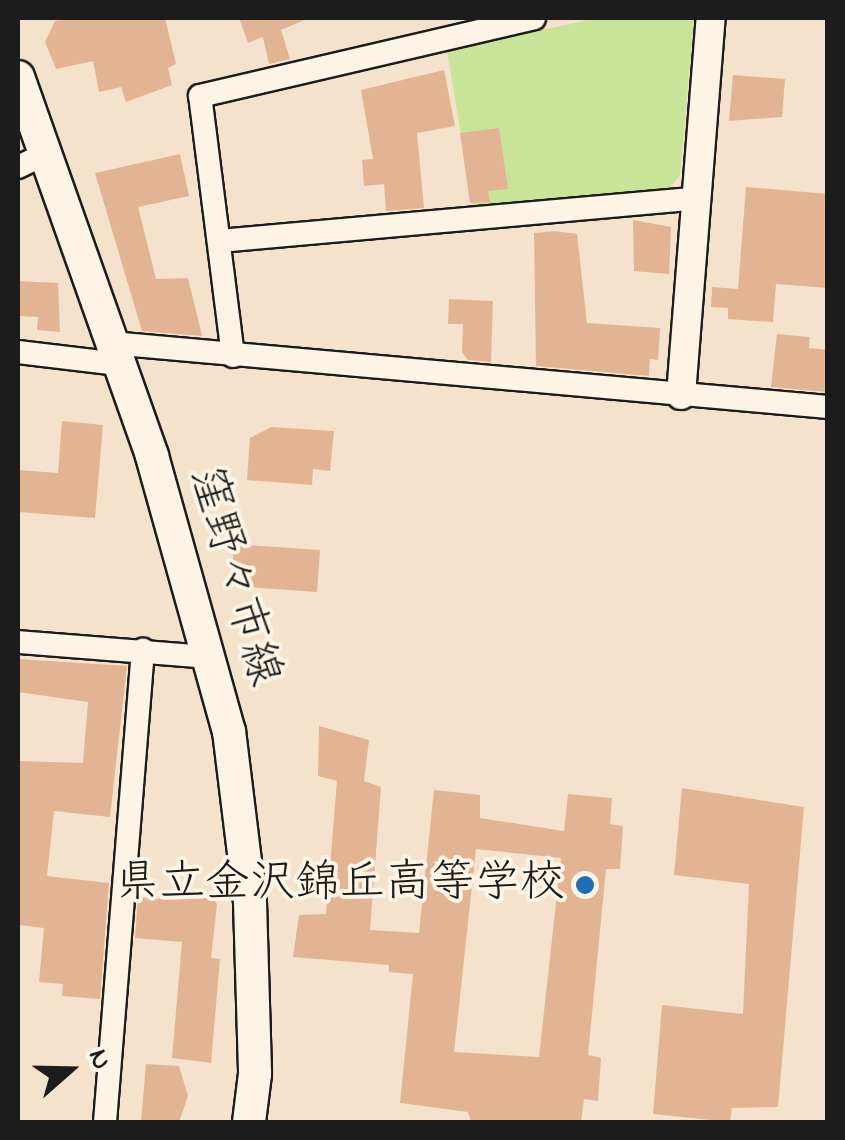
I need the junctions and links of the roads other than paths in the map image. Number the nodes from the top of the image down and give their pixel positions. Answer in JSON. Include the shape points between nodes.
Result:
{"nodes":[{"id":1,"x":534,"y":18,"type":"edge"},
{"id":2,"x":711,"y":18,"type":"edge"},
{"id":3,"x":18,"y":77,"type":"edge"},
{"id":4,"x":31,"y":160,"type":"edge"},
{"id":5,"x":697,"y":198,"type":"junction"},
{"id":6,"x":219,"y":242,"type":"junction"},
{"id":7,"x":18,"y":352,"type":"edge"},
{"id":8,"x":115,"y":353,"type":"junction"},
{"id":9,"x":233,"y":356,"type":"junction"},
{"id":10,"x":681,"y":394,"type":"junction"},
{"id":11,"x":828,"y":407,"type":"edge"},
{"id":12,"x":18,"y":642,"type":"edge"},
{"id":13,"x":143,"y":650,"type":"junction"},
{"id":14,"x":208,"y":657,"type":"junction"},
{"id":15,"x":105,"y":1122,"type":"edge"},
{"id":16,"x":249,"y":1122,"type":"edge"}],
"edges":[{"from":1,"to":6,"type":"street","via":[[200,96]]},
{"from":2,"to":5,"type":"street"},
{"from":3,"to":4,"type":"main road","name":"窪野々市線"},
{"from":4,"to":8,"type":"main road","name":"窪野々市線"},
{"from":5,"to":6,"type":"street"},
{"from":5,"to":10,"type":"street"},
{"from":6,"to":9,"type":"street"},
{"from":7,"to":8,"type":"street"},
{"from":8,"to":9,"type":"street"},
{"from":8,"to":14,"type":"main road","name":"窪野々市線","via":[[185,560]]},
{"from":9,"to":10,"type":"street"},
{"from":10,"to":11,"type":"street"},
{"from":12,"to":13,"type":"street"},
{"from":13,"to":14,"type":"street"},
{"from":13,"to":15,"type":"street"},
{"from":14,"to":16,"type":"main road","name":"窪野々市線","via":[[229,732],[250,902],[255,1074]]}]}
